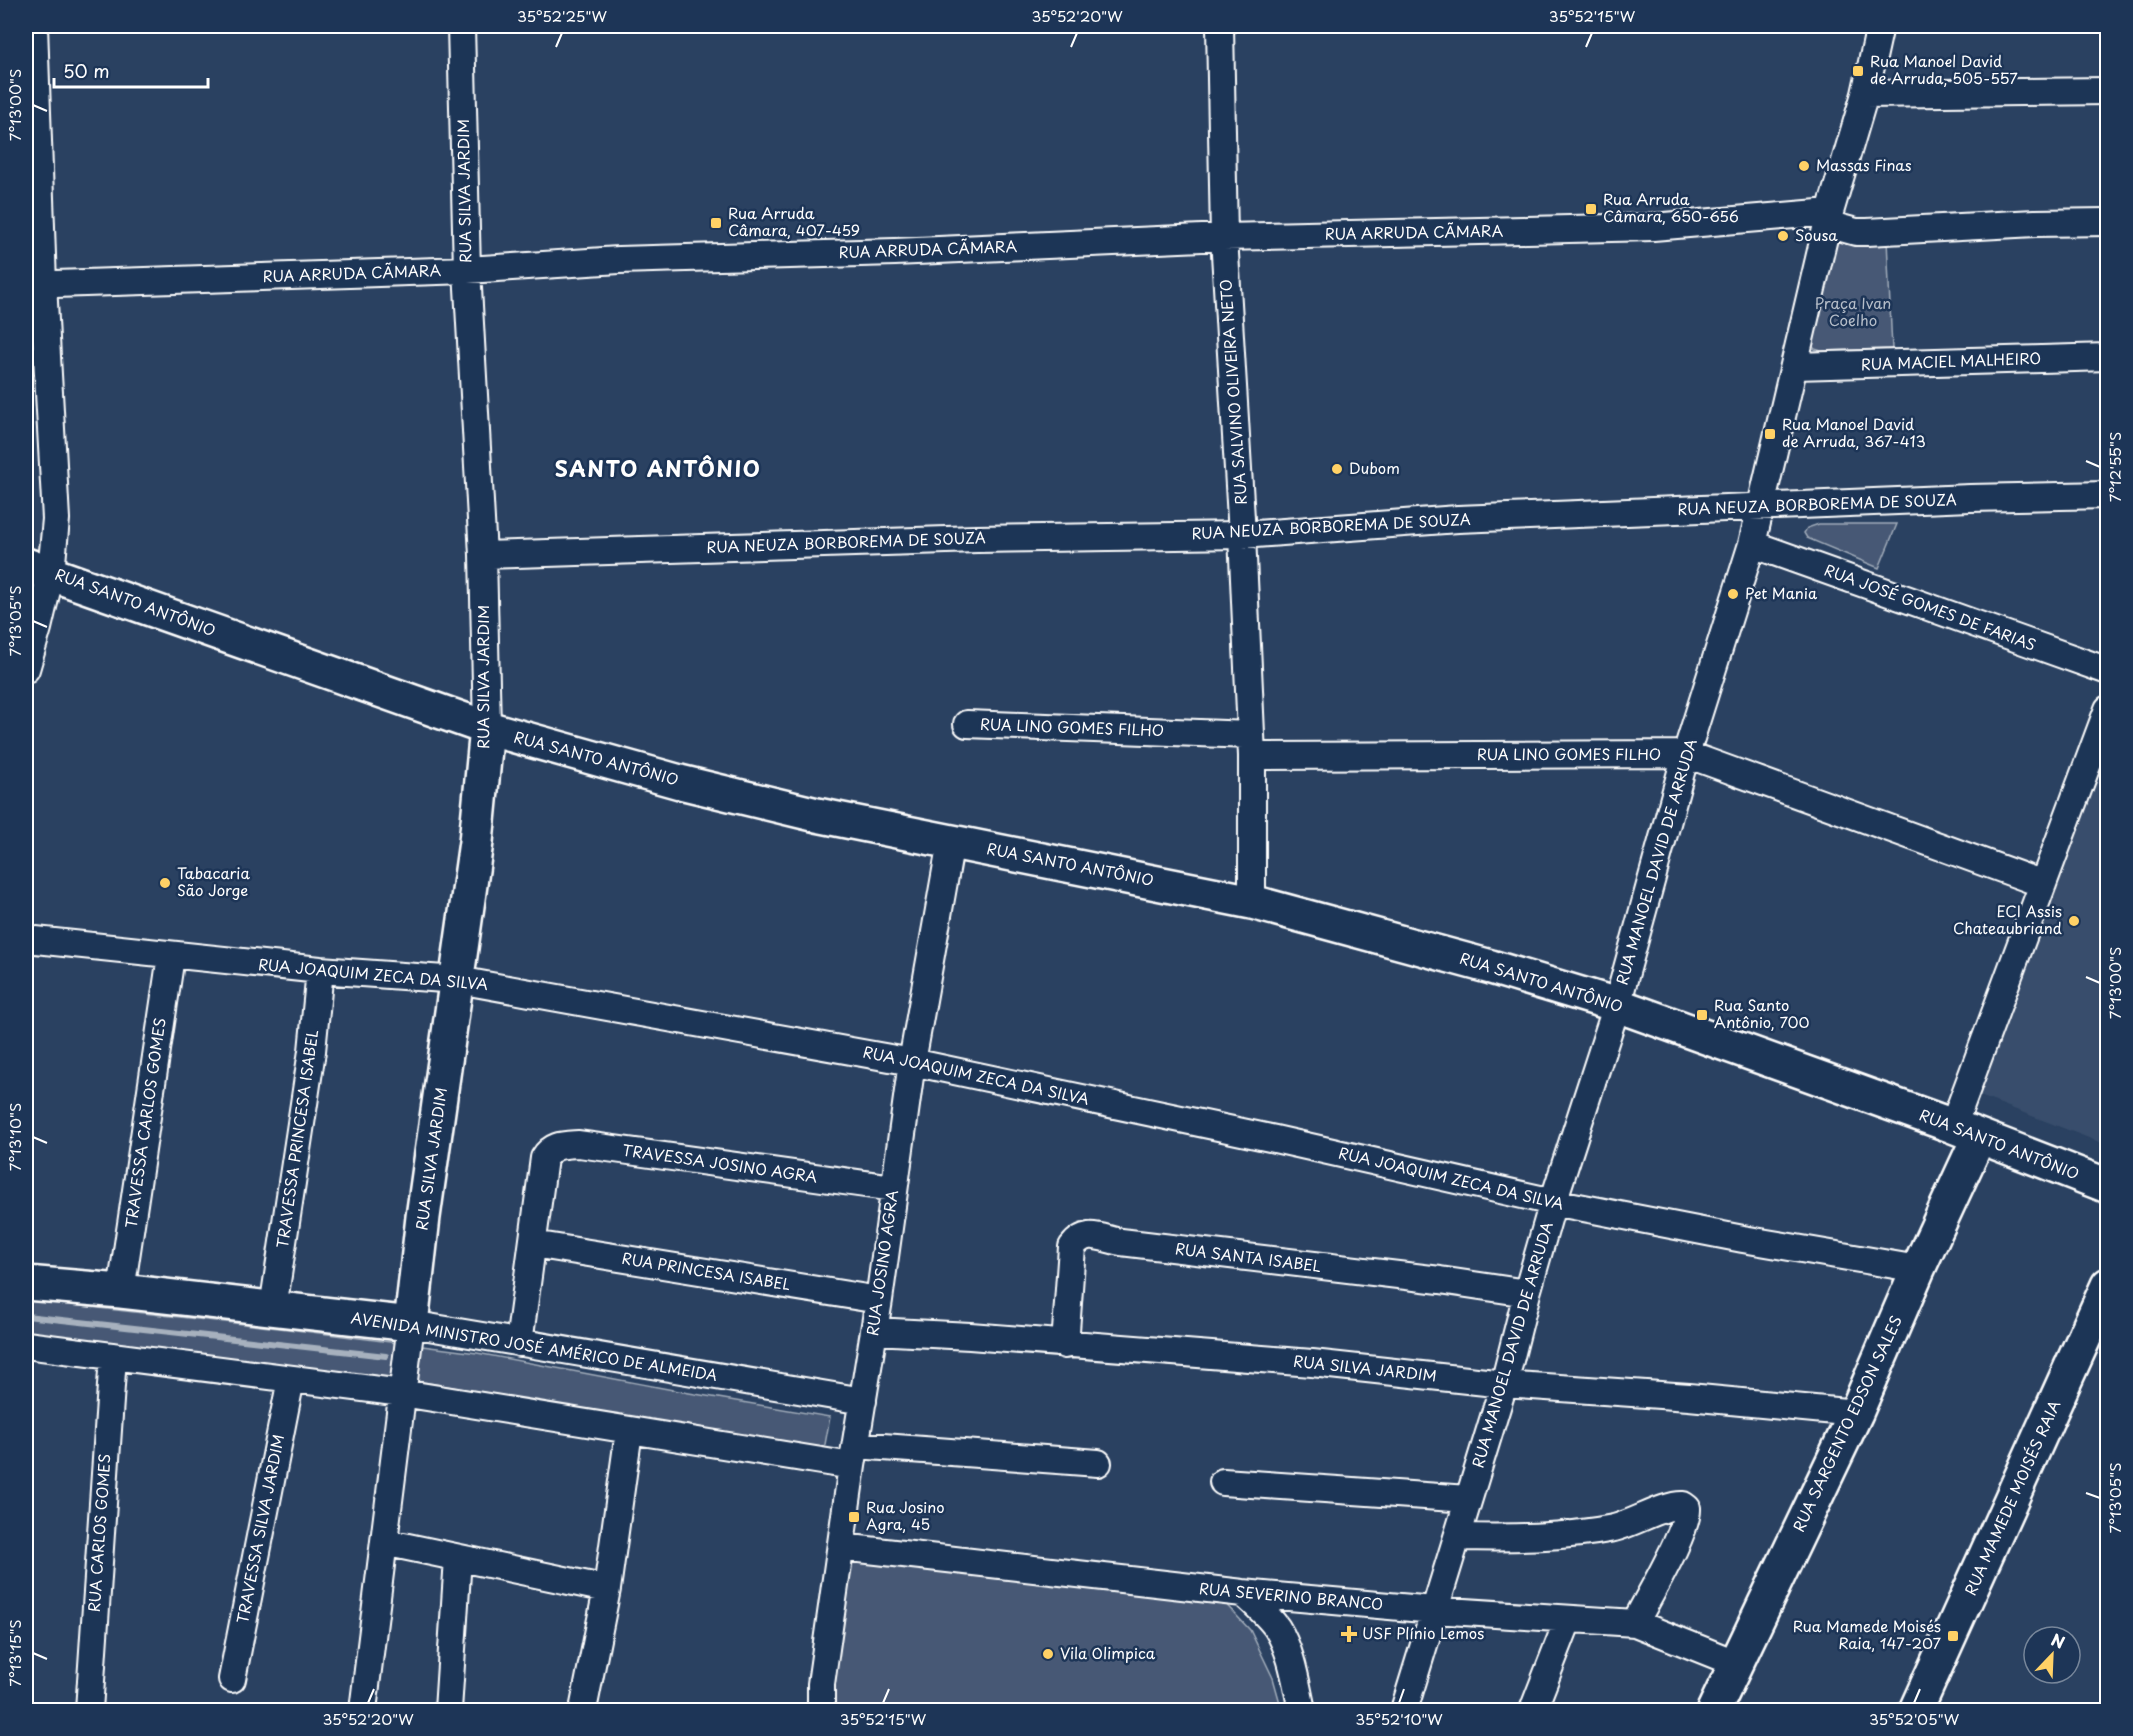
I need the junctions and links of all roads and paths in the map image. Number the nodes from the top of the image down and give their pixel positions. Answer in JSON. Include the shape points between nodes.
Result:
{"nodes":[{"id":1,"x":34,"y":26,"type":"edge"},
{"id":2,"x":461,"y":26,"type":"edge"},
{"id":3,"x":1220,"y":26,"type":"edge"},
{"id":4,"x":1880,"y":26,"type":"edge"},
{"id":5,"x":2108,"y":91,"type":"edge"},
{"id":6,"x":1864,"y":94,"type":"junction"},
{"id":7,"x":1829,"y":218,"type":"junction"},
{"id":8,"x":2108,"y":222,"type":"edge"},
{"id":9,"x":1224,"y":237,"type":"junction"},
{"id":10,"x":467,"y":270,"type":"junction"},
{"id":11,"x":34,"y":284,"type":"edge"},
{"id":12,"x":2108,"y":357,"type":"edge"},
{"id":13,"x":1795,"y":366,"type":"junction"},
{"id":14,"x":2108,"y":495,"type":"edge"},
{"id":15,"x":1760,"y":508,"type":"junction"},
{"id":16,"x":1242,"y":535,"type":"junction"},
{"id":17,"x":1752,"y":544,"type":"junction"},
{"id":18,"x":483,"y":555,"type":"junction"},
{"id":19,"x":38,"y":569,"type":"edge"},
{"id":20,"x":26,"y":669,"type":"edge"},
{"id":21,"x":2108,"y":671,"type":"edge"},
{"id":22,"x":2108,"y":709,"type":"edge"},
{"id":23,"x":967,"y":724,"type":"dead end"},
{"id":24,"x":487,"y":728,"type":"junction"},
{"id":25,"x":1251,"y":745,"type":"junction"},
{"id":26,"x":1686,"y":754,"type":"junction"},
{"id":27,"x":951,"y":842,"type":"junction"},
{"id":28,"x":2043,"y":884,"type":"junction"},
{"id":29,"x":1252,"y":902,"type":"junction"},
{"id":30,"x":26,"y":939,"type":"edge"},
{"id":31,"x":171,"y":956,"type":"junction"},
{"id":32,"x":320,"y":970,"type":"junction"},
{"id":33,"x":458,"y":980,"type":"junction"},
{"id":34,"x":1617,"y":1005,"type":"junction"},
{"id":35,"x":912,"y":1062,"type":"junction"},
{"id":36,"x":1966,"y":1132,"type":"junction"},
{"id":37,"x":2108,"y":1186,"type":"edge"},
{"id":38,"x":894,"y":1188,"type":"junction"},
{"id":39,"x":1553,"y":1202,"type":"junction"},
{"id":40,"x":533,"y":1244,"type":"junction"},
{"id":41,"x":1918,"y":1269,"type":"junction"},
{"id":42,"x":26,"y":1282,"type":"edge"},
{"id":43,"x":2108,"y":1286,"type":"edge"},
{"id":44,"x":121,"y":1291,"type":"junction"},
{"id":45,"x":1527,"y":1293,"type":"junction"},
{"id":46,"x":879,"y":1300,"type":"junction"},
{"id":47,"x":273,"y":1308,"type":"junction"},
{"id":48,"x":411,"y":1329,"type":"junction"},
{"id":49,"x":874,"y":1331,"type":"junction"},
{"id":50,"x":519,"y":1343,"type":"junction"},
{"id":51,"x":1065,"y":1345,"type":"junction"},
{"id":52,"x":26,"y":1346,"type":"edge"},
{"id":53,"x":114,"y":1356,"type":"junction"},
{"id":54,"x":291,"y":1379,"type":"junction"},
{"id":55,"x":1504,"y":1384,"type":"junction"},
{"id":56,"x":403,"y":1387,"type":"junction"},
{"id":57,"x":863,"y":1401,"type":"junction"},
{"id":58,"x":1856,"y":1413,"type":"junction"},
{"id":59,"x":629,"y":1431,"type":"junction"},
{"id":60,"x":854,"y":1455,"type":"junction"},
{"id":61,"x":1098,"y":1463,"type":"dead end"},
{"id":62,"x":1223,"y":1482,"type":"dead end"},
{"id":63,"x":1468,"y":1499,"type":"junction"},
{"id":64,"x":1458,"y":1537,"type":"junction"},
{"id":65,"x":384,"y":1542,"type":"junction"},
{"id":66,"x":842,"y":1547,"type":"junction"},
{"id":67,"x":458,"y":1558,"type":"junction"},
{"id":68,"x":607,"y":1589,"type":"junction"},
{"id":69,"x":1244,"y":1593,"type":"junction"},
{"id":70,"x":1434,"y":1610,"type":"junction"},
{"id":71,"x":1568,"y":1620,"type":"junction"},
{"id":72,"x":1635,"y":1623,"type":"junction"},
{"id":73,"x":1735,"y":1663,"type":"junction"},
{"id":74,"x":232,"y":1679,"type":"dead end"},
{"id":75,"x":821,"y":1684,"type":"junction"},
{"id":76,"x":89,"y":1710,"type":"edge"},
{"id":77,"x":363,"y":1710,"type":"edge"},
{"id":78,"x":448,"y":1710,"type":"edge"},
{"id":79,"x":583,"y":1710,"type":"edge"},
{"id":80,"x":810,"y":1710,"type":"edge"},
{"id":81,"x":821,"y":1710,"type":"edge"},
{"id":82,"x":1302,"y":1710,"type":"edge"},
{"id":83,"x":1404,"y":1710,"type":"edge"},
{"id":84,"x":1533,"y":1710,"type":"edge"},
{"id":85,"x":1714,"y":1710,"type":"edge"},
{"id":86,"x":1916,"y":1710,"type":"edge"}],
"edges":[{"from":1,"to":11,"type":"street"},
{"from":2,"to":10,"type":"street","name":"RUA SILVA JARDIM"},
{"from":3,"to":9,"type":"street","name":"RUA SALVINO OLIVEIRA NETO"},
{"from":4,"to":6,"type":"street","name":"RUA MANOEL DAVID DE ARRUDA"},
{"from":5,"to":6,"type":"street"},
{"from":6,"to":7,"type":"street","name":"RUA MANOEL DAVID DE ARRUDA"},
{"from":7,"to":8,"type":"street","via":[[1856,232]]},
{"from":7,"to":9,"type":"street","name":"RUA ARRUDA CÃMARA","via":[[1653,227]]},
{"from":7,"to":13,"type":"street","name":"RUA MANOEL DAVID DE ARRUDA"},
{"from":9,"to":10,"type":"street","name":"RUA ARRUDA CÃMARA","via":[[620,260]]},
{"from":9,"to":16,"type":"street","name":"RUA SALVINO OLIVEIRA NETO"},
{"from":10,"to":11,"type":"street","name":"RUA ARRUDA CÃMARA"},
{"from":10,"to":18,"type":"street","name":"RUA SILVA JARDIM"},
{"from":11,"to":19,"type":"street","via":[[56,519]]},
{"from":12,"to":13,"type":"street","name":"RUA MACIEL MALHEIRO"},
{"from":13,"to":15,"type":"street","name":"RUA MANOEL DAVID DE ARRUDA"},
{"from":14,"to":15,"type":"street","name":"RUA NEUZA BORBOREMA DE SOUZA"},
{"from":15,"to":16,"type":"street","name":"RUA NEUZA BORBOREMA DE SOUZA","via":[[1458,519]]},
{"from":15,"to":17,"type":"street","name":"RUA MANOEL DAVID DE ARRUDA"},
{"from":16,"to":18,"type":"street","name":"RUA NEUZA BORBOREMA DE SOUZA"},
{"from":16,"to":25,"type":"street","name":"RUA SALVINO OLIVEIRA NETO"},
{"from":17,"to":21,"type":"street","name":"RUA JOSÉ GOMES DE FARIAS"},
{"from":17,"to":26,"type":"street","name":"RUA MANOEL DAVID DE ARRUDA"},
{"from":18,"to":24,"type":"street","name":"RUA SILVA JARDIM"},
{"from":19,"to":20,"type":"street","via":[[38,628]]},
{"from":19,"to":24,"type":"main road","name":"RUA SANTO ANTÔNIO"},
{"from":22,"to":28,"type":"street","name":"RUA SARGENTO EDSON SALES"},
{"from":23,"to":25,"type":"street","name":"RUA LINO GOMES FILHO"},
{"from":24,"to":27,"type":"main road","name":"RUA SANTO ANTÔNIO","via":[[680,782]]},
{"from":24,"to":33,"type":"main road","name":"RUA SILVA JARDIM"},
{"from":25,"to":26,"type":"street","name":"RUA LINO GOMES FILHO"},
{"from":25,"to":29,"type":"street","name":"RUA SALVINO OLIVEIRA NETO"},
{"from":26,"to":28,"type":"street","name":"RUA LINO GOMES FILHO"},
{"from":26,"to":34,"type":"street","name":"RUA MANOEL DAVID DE ARRUDA"},
{"from":27,"to":29,"type":"main road","name":"RUA SANTO ANTÔNIO"},
{"from":27,"to":35,"type":"street","name":"RUA JOSINO AGRA"},
{"from":28,"to":36,"type":"street","name":"RUA SARGENTO EDSON SALES"},
{"from":29,"to":34,"type":"main road","name":"RUA SANTO ANTÔNIO","via":[[1480,963]]},
{"from":30,"to":31,"type":"street","name":"RUA JOAQUIM ZECA DA SILVA"},
{"from":31,"to":32,"type":"street","name":"RUA JOAQUIM ZECA DA SILVA"},
{"from":31,"to":44,"type":"street","name":"TRAVESSA CARLOS GOMES"},
{"from":32,"to":33,"type":"street","name":"RUA JOAQUIM ZECA DA SILVA"},
{"from":32,"to":47,"type":"street","name":"TRAVESSA PRINCESA ISABEL","via":[[312,1051]]},
{"from":33,"to":35,"type":"street","name":"RUA JOAQUIM ZECA DA SILVA"},
{"from":33,"to":48,"type":"main road","name":"RUA SILVA JARDIM","via":[[423,1217]]},
{"from":34,"to":36,"type":"main road","name":"RUA SANTO ANTÔNIO"},
{"from":34,"to":39,"type":"street","name":"RUA MANOEL DAVID DE ARRUDA"},
{"from":35,"to":38,"type":"street","name":"RUA JOSINO AGRA"},
{"from":35,"to":39,"type":"street","name":"RUA JOAQUIM ZECA DA SILVA"},
{"from":36,"to":37,"type":"main road","name":"RUA SANTO ANTÔNIO"},
{"from":36,"to":41,"type":"main road","name":"RUA SARGENTO EDSON SALES"},
{"from":38,"to":40,"type":"street","name":"TRAVESSA JOSINO AGRA","via":[[579,1144],[561,1145],[548,1151],[544,1158]]},
{"from":38,"to":46,"type":"street","name":"RUA JOSINO AGRA"},
{"from":39,"to":41,"type":"street","name":"RUA JOAQUIM ZECA DA SILVA"},
{"from":39,"to":45,"type":"street","name":"RUA MANOEL DAVID DE ARRUDA"},
{"from":40,"to":46,"type":"street","name":"RUA PRINCESA ISABEL"},
{"from":40,"to":50,"type":"street"},
{"from":41,"to":58,"type":"main road","name":"RUA SARGENTO EDSON SALES"},
{"from":42,"to":44,"type":"main road","name":"AVENIDA MINISTRO JOSÉ AMÉRICO DE ALMEIDA"},
{"from":43,"to":86,"type":"main road","name":"RUA MAMEDE MOISÉS RAIA"},
{"from":44,"to":47,"type":"main road","name":"AVENIDA MINISTRO JOSÉ AMÉRICO DE ALMEIDA"},
{"from":45,"to":51,"type":"street","name":"RUA SANTA ISABEL","via":[[1088,1235],[1072,1247]]},
{"from":45,"to":55,"type":"street","name":"RUA MANOEL DAVID DE ARRUDA"},
{"from":46,"to":49,"type":"street","name":"RUA JOSINO AGRA"},
{"from":47,"to":48,"type":"main road","name":"AVENIDA MINISTRO JOSÉ AMÉRICO DE ALMEIDA"},
{"from":48,"to":50,"type":"street","name":"AVENIDA MINISTRO JOSÉ AMÉRICO DE ALMEIDA"},
{"from":48,"to":56,"type":"street"},
{"from":49,"to":51,"type":"street","name":"RUA SILVA JARDIM"},
{"from":49,"to":57,"type":"street","name":"RUA JOSINO AGRA"},
{"from":50,"to":57,"type":"street","name":"AVENIDA MINISTRO JOSÉ AMÉRICO DE ALMEIDA"},
{"from":51,"to":55,"type":"street","name":"RUA SILVA JARDIM","via":[[1312,1363]]},
{"from":52,"to":53,"type":"street"},
{"from":53,"to":54,"type":"street"},
{"from":53,"to":76,"type":"street","name":"RUA CARLOS GOMES"},
{"from":54,"to":56,"type":"street"},
{"from":54,"to":74,"type":"street","name":"TRAVESSA SILVA JARDIM"},
{"from":55,"to":58,"type":"street","name":"RUA SILVA JARDIM"},
{"from":55,"to":63,"type":"street","name":"RUA MANOEL DAVID DE ARRUDA"},
{"from":56,"to":59,"type":"street"},
{"from":56,"to":65,"type":"street"},
{"from":57,"to":60,"type":"street","name":"RUA JOSINO AGRA"},
{"from":58,"to":73,"type":"main road","name":"RUA SARGENTO EDSON SALES"},
{"from":59,"to":60,"type":"street"},
{"from":59,"to":68,"type":"street"},
{"from":60,"to":61,"type":"street"},
{"from":60,"to":66,"type":"street","name":"RUA JOSINO AGRA"},
{"from":62,"to":63,"type":"street"},
{"from":63,"to":64,"type":"street","name":"RUA MANOEL DAVID DE ARRUDA"},
{"from":64,"to":70,"type":"street","name":"RUA MANOEL DAVID DE ARRUDA"},
{"from":64,"to":72,"type":"street","via":[[1585,1533],[1629,1524],[1683,1505],[1687,1516],[1675,1546]]},
{"from":65,"to":67,"type":"street"},
{"from":65,"to":77,"type":"street"},
{"from":66,"to":69,"type":"street","name":"RUA SEVERINO BRANCO"},
{"from":66,"to":75,"type":"street","name":"RUA JOSINO AGRA"},
{"from":67,"to":68,"type":"street"},
{"from":67,"to":78,"type":"street"},
{"from":68,"to":79,"type":"street"},
{"from":69,"to":70,"type":"street","name":"RUA SEVERINO BRANCO"},
{"from":69,"to":82,"type":"street","via":[[1277,1628],[1284,1642]]},
{"from":70,"to":71,"type":"street","name":"RUA SEVERINO BRANCO"},
{"from":70,"to":83,"type":"street","name":"RUA MANOEL DAVID DE ARRUDA"},
{"from":71,"to":72,"type":"street","name":"RUA SEVERINO BRANCO"},
{"from":71,"to":84,"type":"street"},
{"from":72,"to":73,"type":"street","name":"RUA SEVERINO BRANCO"},
{"from":73,"to":85,"type":"main road","name":"RUA SARGENTO EDSON SALES"},
{"from":75,"to":80,"type":"street","name":"RUA JOSINO AGRA"},
{"from":75,"to":81,"type":"street","name":"RUA JOSINO AGRA"}]}
